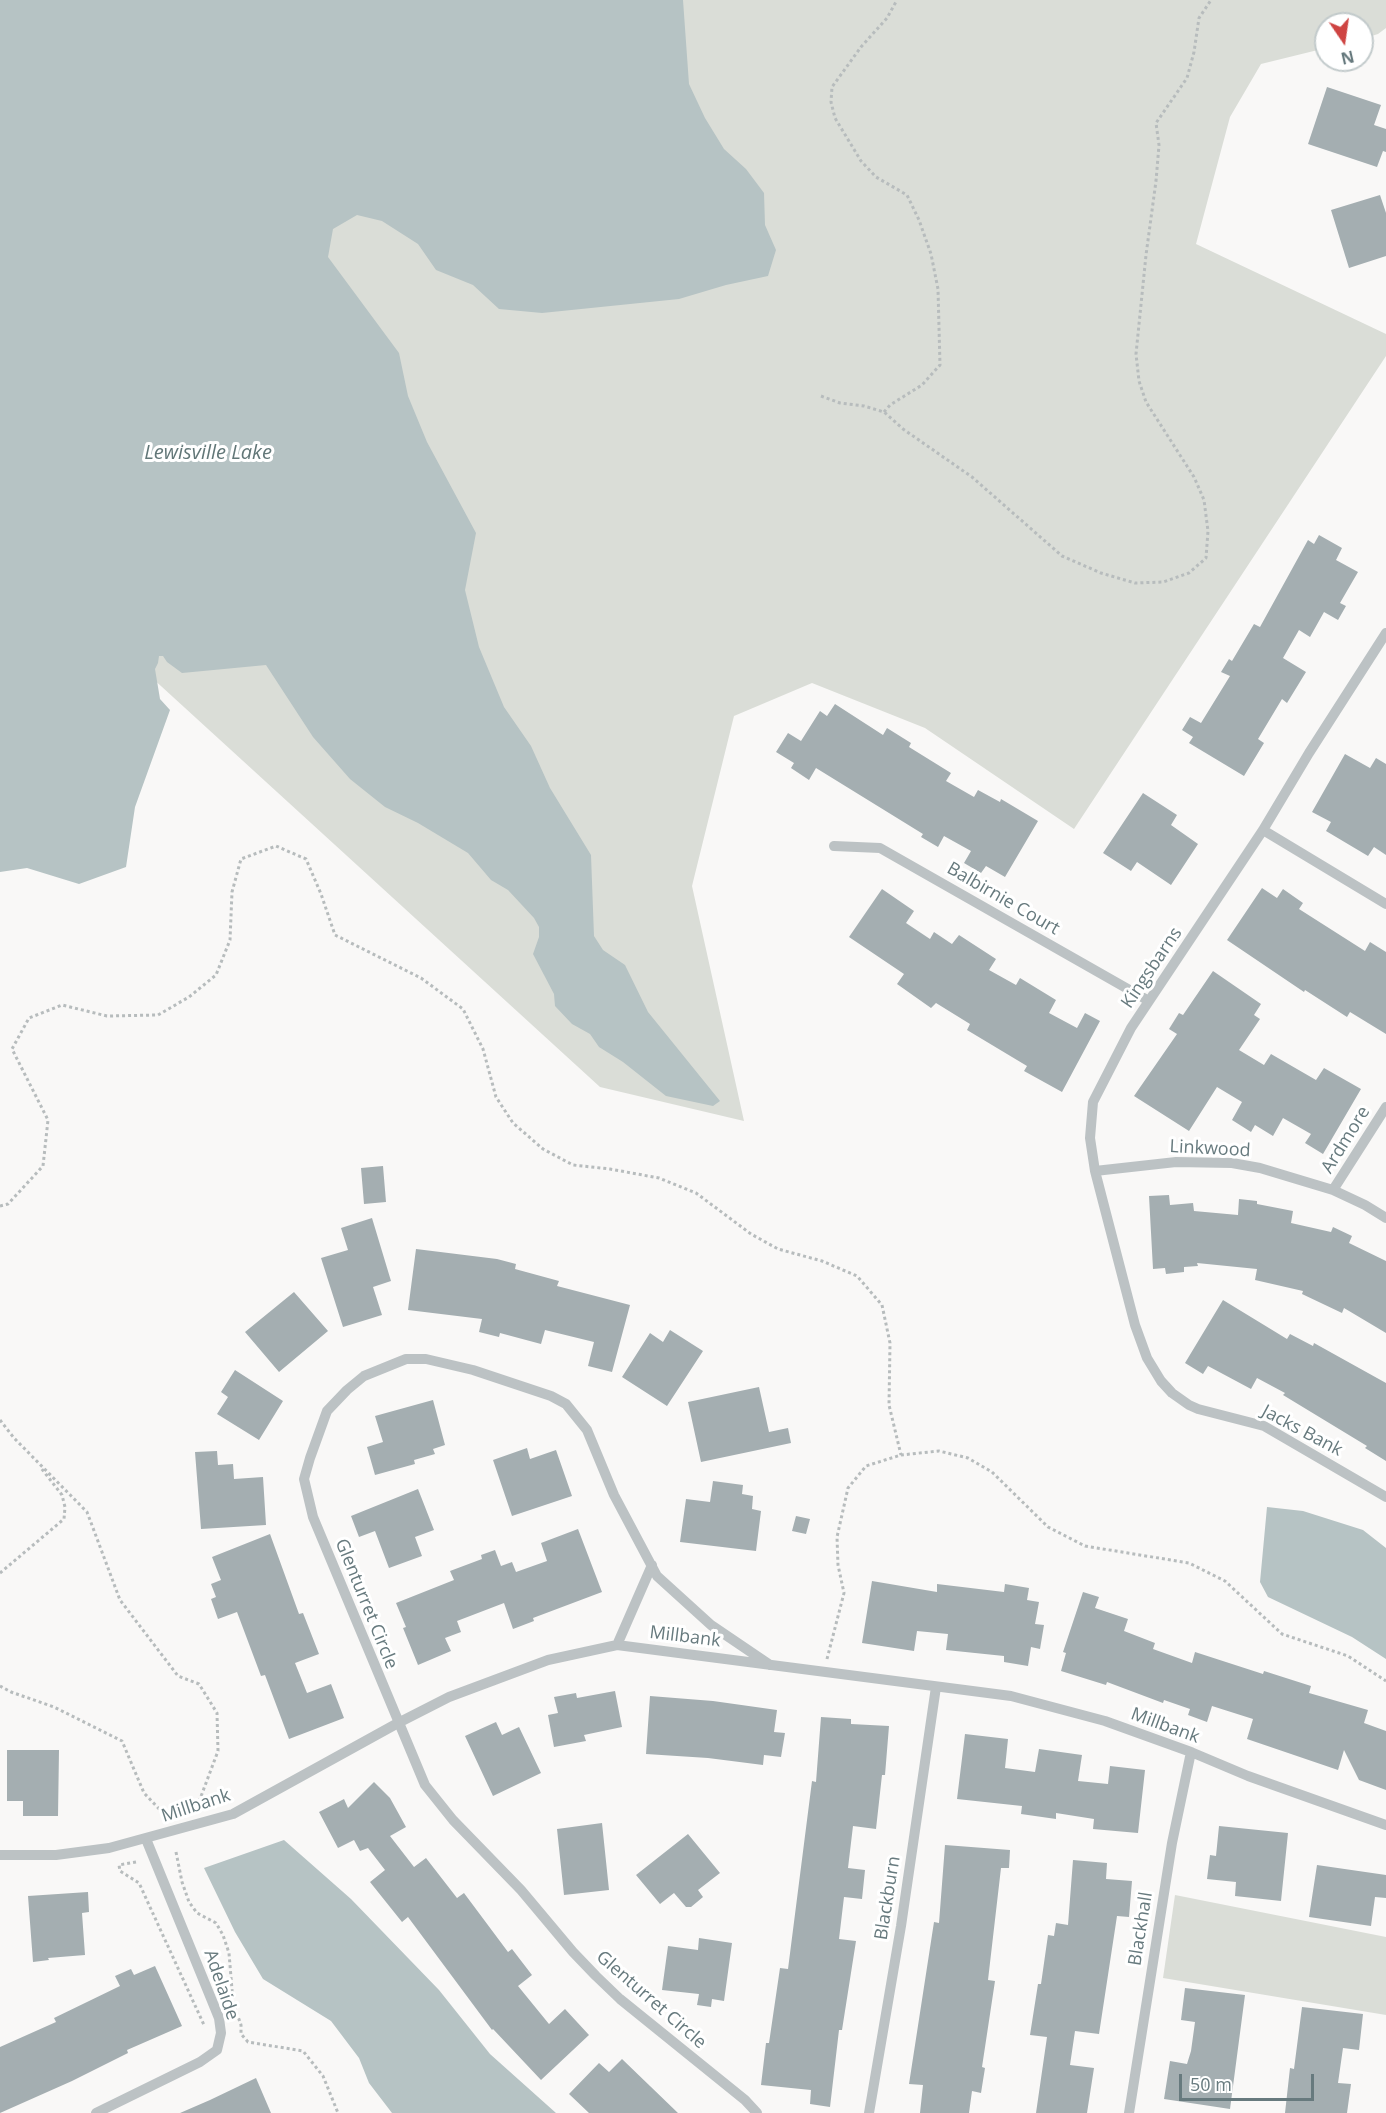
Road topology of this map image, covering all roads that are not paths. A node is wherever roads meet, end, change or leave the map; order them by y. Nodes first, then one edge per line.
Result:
1 (1386, 633) edge
2 (1263, 830) junction
3 (834, 846) dead end
4 (1386, 904) edge
5 (1149, 1001) junction
6 (1386, 1107) edge
7 (1095, 1171) junction
8 (1334, 1190) junction
9 (1386, 1218) edge
10 (1147, 1358) joint
11 (1386, 1497) edge
12 (651, 1565) junction
13 (617, 1645) junction
14 (770, 1665) junction
15 (936, 1687) junction
16 (398, 1723) junction
17 (1191, 1752) junction
18 (1386, 1825) edge
19 (146, 1839) junction
20 (0, 1855) edge
21 (96, 2113) edge
22 (757, 2113) edge
23 (868, 2113) edge
24 (1129, 2113) edge

1 - 2 street, Kingsbarns
2 - 4 street
2 - 5 street, Kingsbarns
3 - 5 street, Balbirnie Court
5 - 7 street, Kingsbarns
6 - 8 street, Ardmore
7 - 8 street, Linkwood
7 - 10 street, Kingsbarns
8 - 9 street, Linkwood
10 - 11 street, Jacks Bank
12 - 13 street
12 - 14 street, Glenturret Circle
12 - 16 street, Glenturret Circle
13 - 14 street, Millbank
13 - 16 street, Millbank
14 - 15 street, Millbank
15 - 17 street, Millbank
15 - 23 street, Blackburn
16 - 19 street, Millbank
16 - 22 street, Glenturret Circle
17 - 18 street, Millbank
17 - 24 street, Blackhall
19 - 20 street, Millbank
19 - 21 street, Adelaide

